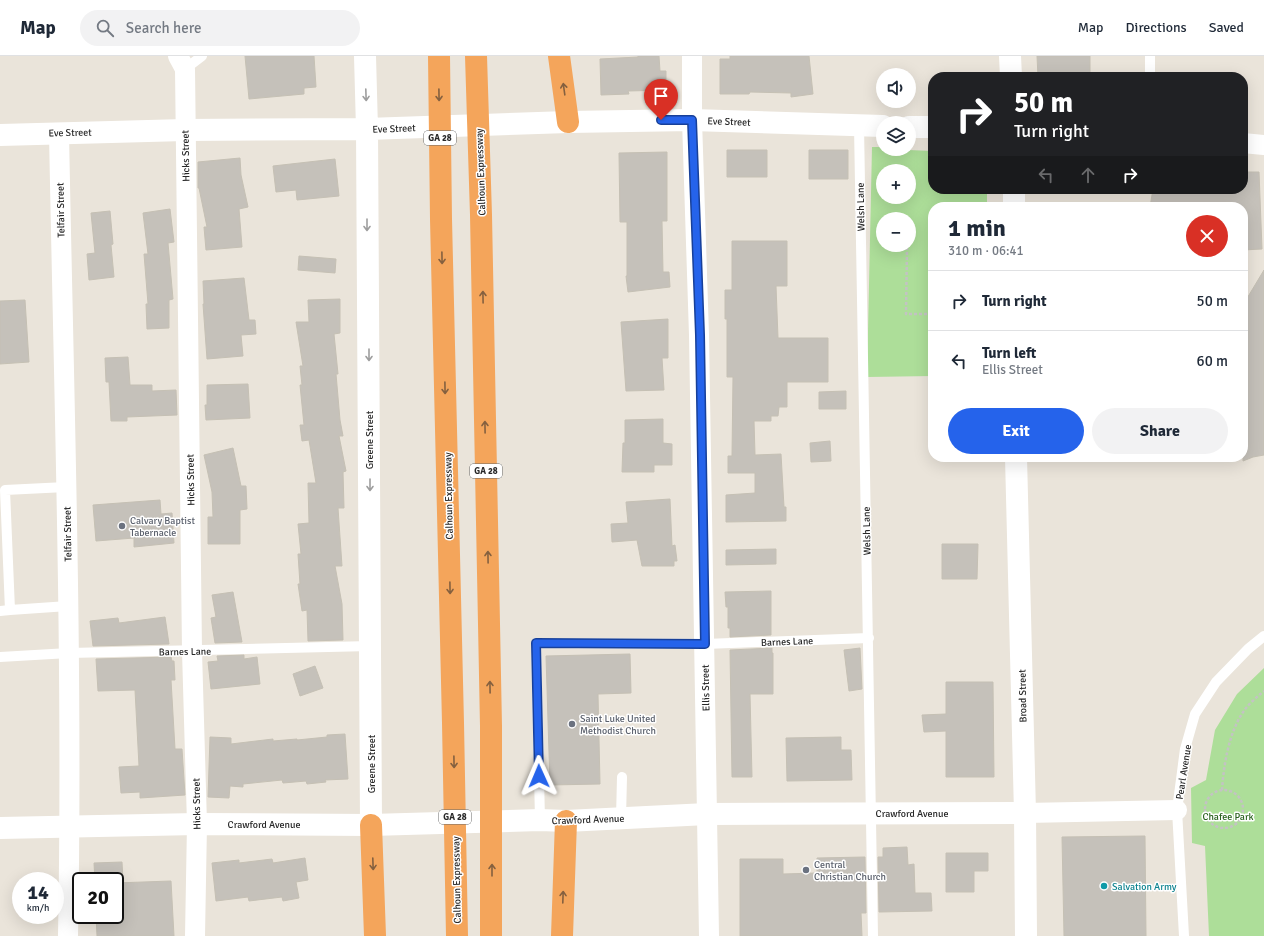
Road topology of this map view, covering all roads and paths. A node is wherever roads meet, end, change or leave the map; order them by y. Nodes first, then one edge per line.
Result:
1 (202, 56) edge
2 (365, 56) edge
3 (439, 56) edge
4 (476, 56) edge
5 (559, 56) edge
6 (692, 56) edge
7 (1010, 56) edge
8 (1150, 56) edge
9 (182, 62) edge
10 (1011, 72) edge
11 (1150, 72) edge
12 (692, 120) junction
13 (568, 122) junction
14 (859, 126) junction
15 (876, 126) edge
16 (916, 127) edge
17 (928, 127) edge
18 (367, 129) junction
19 (185, 130) junction
20 (59, 133) junction
21 (0, 135) edge
22 (1248, 143) edge
23 (1264, 145) edge
24 (907, 252) edge
25 (928, 314) edge
26 (1016, 462) edge
27 (66, 487) junction
28 (68, 606) junction
29 (5, 611) edge
30 (1264, 636) edge
31 (869, 638) junction
32 (705, 644) junction
33 (371, 646) junction
34 (192, 651) junction
35 (69, 653) junction
36 (0, 657) edge
37 (1264, 691) edge
38 (622, 777) dead end
39 (1222, 790) junction
40 (1177, 810) junction
41 (871, 813) junction
42 (1025, 813) junction
43 (707, 814) junction
44 (621, 818) junction
45 (540, 820) junction
46 (566, 821) junction
47 (197, 824) junction
48 (371, 825) junction
49 (70, 827) junction
50 (0, 828) edge
51 (68, 936) edge
52 (195, 936) edge
53 (375, 936) edge
54 (457, 936) edge
55 (491, 936) edge
56 (562, 936) edge
57 (709, 936) edge
58 (873, 936) edge
59 (1026, 936) edge
60 (1184, 936) edge

1 - 9 lane, Hicks Street
2 -> 18 street, Greene Street
3 -> 54 highway, Calhoun Expressway / GA 28
55 -> 4 highway, Calhoun Expressway / GA 28
13 -> 5 highway
6 - 12 street, Ellis Street
7 - 10 street
8 - 11 lane
9 - 19 street, Hicks Street
12 - 13 street, Eve Street
12 - 14 street, Eve Street
12 - 32 street, Ellis Street
13 - 18 street, Eve Street
14 - 15 street, Eve Street
14 - 31 lane, Welsh Lane
16 - 17 street
18 - 19 street, Eve Street
18 -> 33 street, Greene Street
19 - 20 street, Eve Street
19 - 34 street, Hicks Street
20 - 21 street, Eve Street
20 - 27 street, Telfair Street
22 - 23 street
24 - 25 path
26 - 42 street, Broad Street
27 - 28 street, Telfair Street
27 - 29 lane
28 - 29 lane
28 - 35 street, Telfair Street
30 - 40 lane, Pearl Avenue
31 - 32 lane, Barnes Lane
31 - 41 lane, Welsh Lane
32 - 43 street, Ellis Street
32 - 45 lane, Barnes Lane
33 - 34 lane, Barnes Lane
33 - 48 street, Greene Street
34 - 35 lane, Barnes Lane
34 - 47 street, Hicks Street
35 - 36 lane, Barnes Lane
35 - 49 street, Telfair Street
37 - 39 path
38 - 44 lane
39 - 39 path
40 - 42 street, Crawford Avenue
40 - 60 lane, Pearl Avenue
41 - 42 street, Crawford Avenue
41 - 43 street, Crawford Avenue
41 - 58 lane, Welsh Lane
42 - 59 street, Broad Street
43 - 44 street, Crawford Avenue
43 - 57 street, Ellis Street
44 - 46 street, Crawford Avenue
45 - 46 street, Crawford Avenue
45 - 48 street, Crawford Avenue
56 -> 46 highway
47 - 48 street, Crawford Avenue
47 - 49 street, Crawford Avenue
47 - 52 street, Hicks Street
48 -> 53 highway
49 - 50 street, Crawford Avenue
49 - 51 street, Telfair Street

